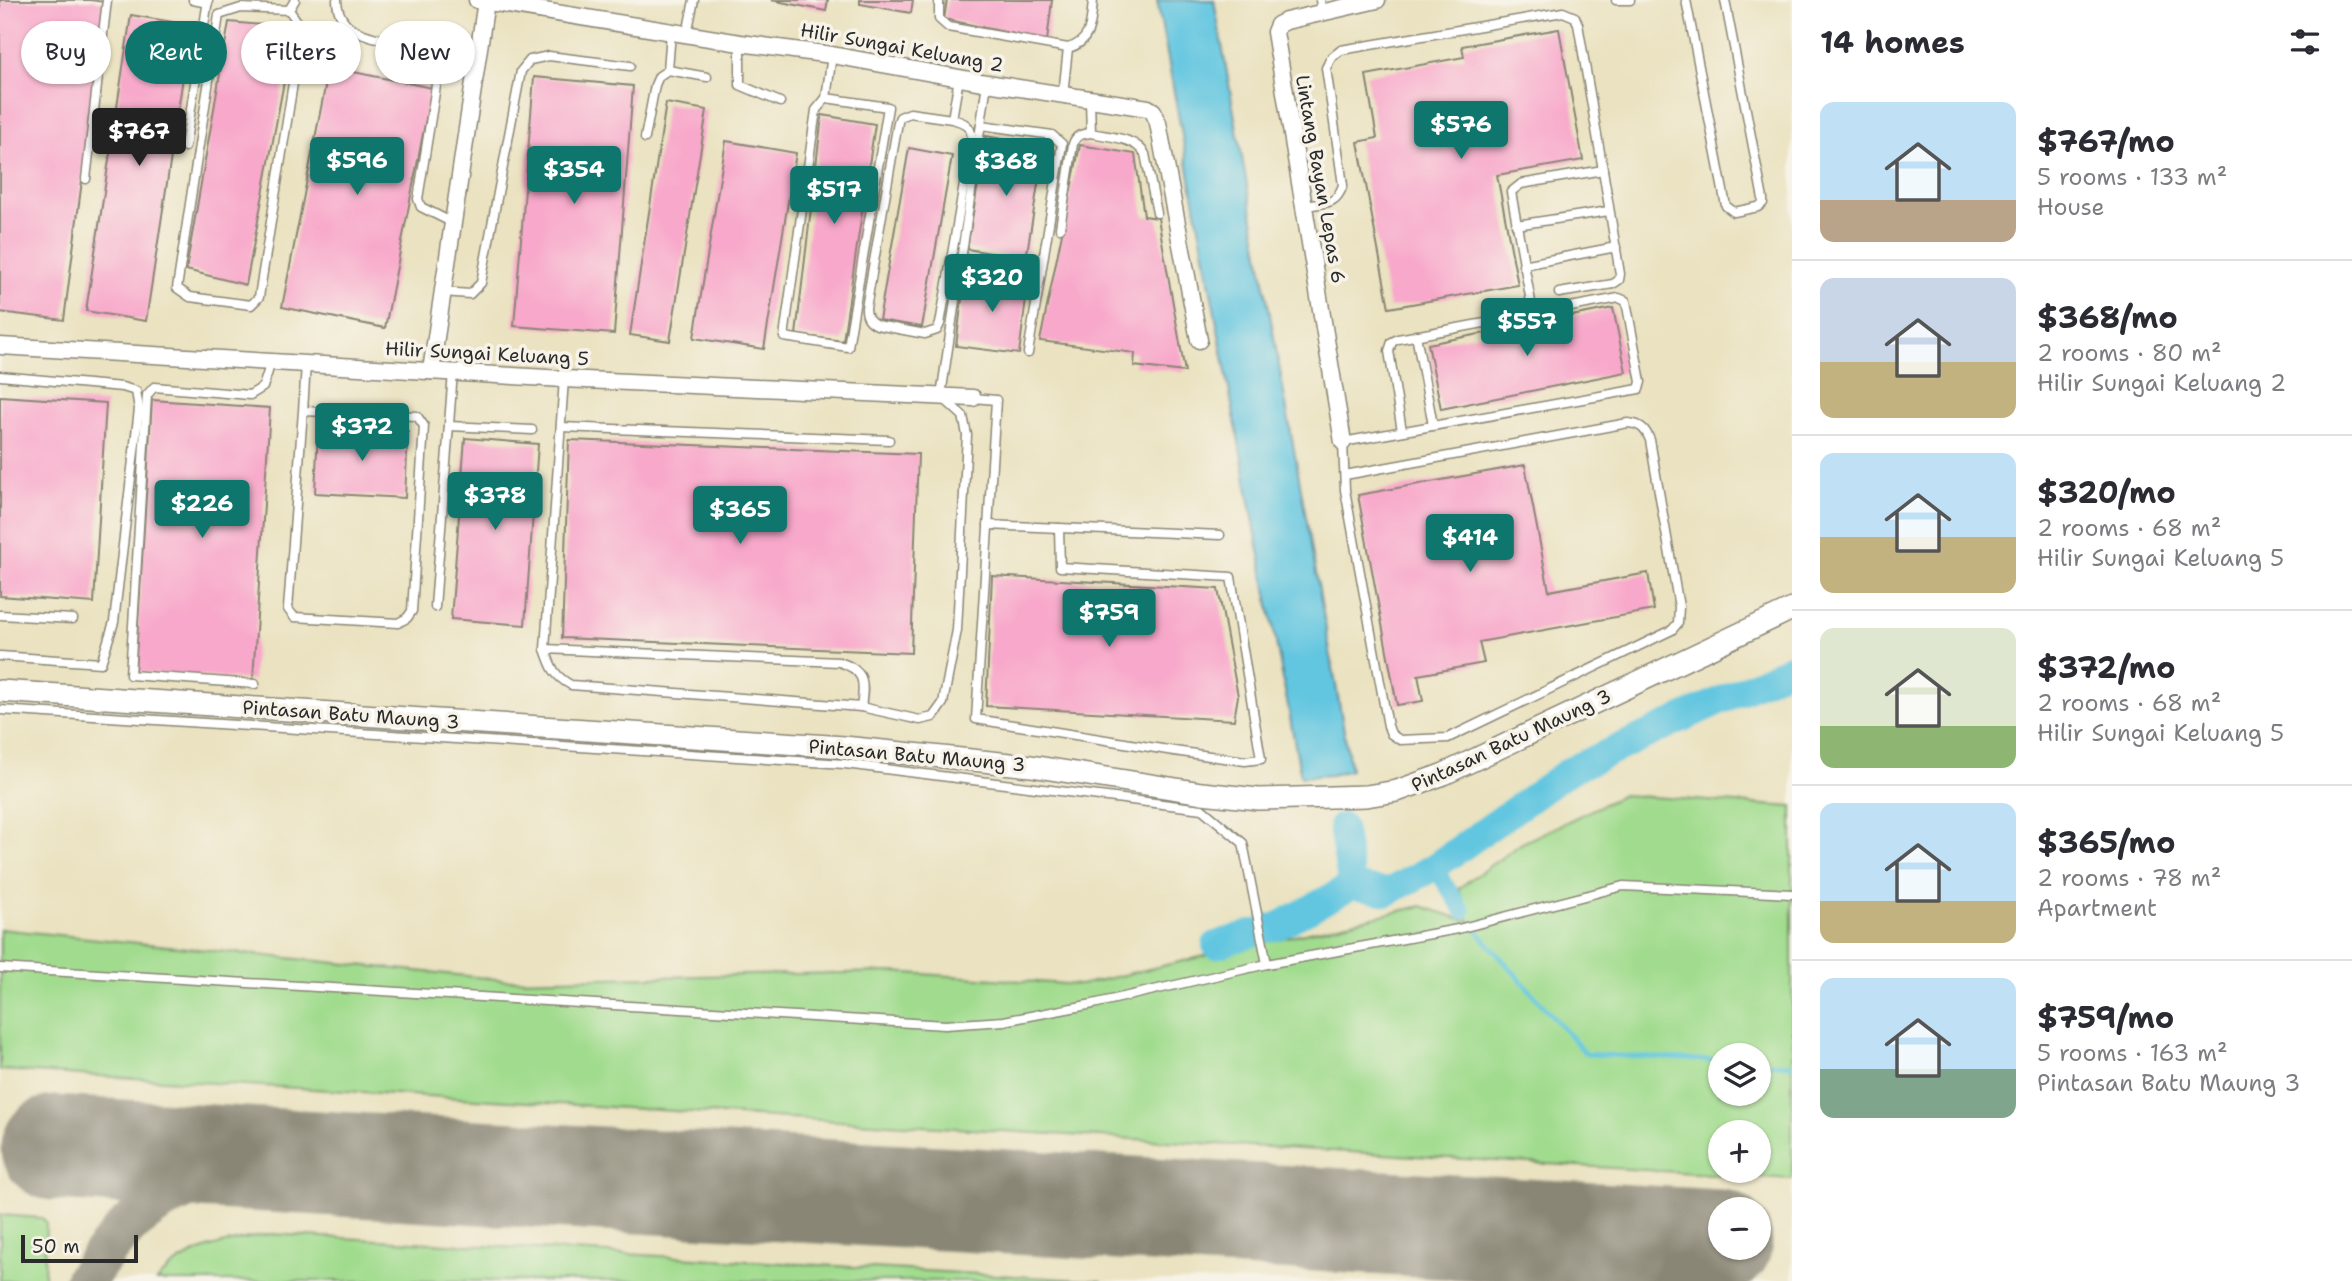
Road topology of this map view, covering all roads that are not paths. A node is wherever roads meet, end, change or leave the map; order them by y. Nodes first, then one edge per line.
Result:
1 (107, 0) edge
2 (193, 0) edge
3 (295, 0) edge
4 (337, 0) edge
5 (695, 0) edge
6 (939, 0) edge
7 (1093, 0) edge
8 (1377, 0) edge
9 (1616, 0) edge
10 (1630, 0) edge
11 (1686, 0) edge
12 (1725, 0) edge
13 (208, 1) edge
14 (482, 1) edge
15 (1321, 5) edge
16 (289, 10) junction
17 (679, 33) junction
18 (740, 43) junction
19 (1068, 48) junction
20 (832, 55) junction
21 (630, 66) dead end
22 (668, 70) junction
23 (706, 77) dead end
24 (959, 78) junction
25 (987, 83) junction
26 (1063, 95) junction
27 (826, 98) junction
28 (1090, 100) junction
29 (780, 102) dead end
30 (951, 120) junction
31 (981, 125) junction
32 (1091, 133) junction
33 (645, 138) dead end
34 (185, 147) dead end
35 (1603, 170) junction
36 (86, 179) dead end
37 (1306, 206) junction
38 (1609, 211) junction
39 (1157, 213) dead end
40 (453, 223) junction
41 (1516, 225) junction
42 (1060, 228) dead end
43 (1616, 247) junction
44 (1523, 265) junction
45 (442, 292) junction
46 (1559, 293) dead end
47 (1533, 313) junction
48 (1416, 335) junction
49 (1199, 340) dead end
50 (0, 346) edge
51 (1028, 353) dead end
52 (271, 362) junction
53 (306, 364) junction
54 (431, 371) junction
55 (453, 372) junction
56 (0, 376) edge
57 (564, 379) junction
58 (941, 396) junction
59 (973, 398) joint
60 (303, 411) junction
61 (1433, 425) junction
62 (449, 426) junction
63 (561, 428) junction
64 (532, 430) dead end
65 (1402, 431) junction
66 (889, 440) dead end
67 (1343, 442) junction
68 (1345, 475) junction
69 (988, 525) junction
70 (1059, 528) junction
71 (1220, 535) dead end
72 (435, 607) dead end
73 (1792, 609) edge
74 (0, 615) edge
75 (73, 619) dead end
76 (545, 649) junction
77 (0, 656) edge
78 (255, 684) dead end
79 (0, 691) edge
80 (861, 707) junction
81 (0, 710) edge
82 (1792, 894) edge
83 (1267, 964) junction
84 (0, 968) edge

1 - 36 lane
2 - 13 lane
3 - 16 lane
4 - 40 lane
5 - 17 lane
6 - 19 lane
7 - 19 lane
8 - 15 street, Lintang Bayan Lepas 6
9 - 10 lane
11 - 12 lane
13 - 34 lane
14 - 17 street, Hilir Sungai Keluang 2
14 - 40 street
15 - 37 street, Lintang Bayan Lepas 6
16 - 16 lane
17 - 18 street, Hilir Sungai Keluang 2
17 - 22 lane
18 - 20 street, Hilir Sungai Keluang 2
18 - 29 lane
19 - 26 lane
20 - 24 street, Hilir Sungai Keluang 2
20 - 27 lane
21 - 45 lane
22 - 23 lane
22 - 33 lane
24 - 25 street, Hilir Sungai Keluang 2
24 - 30 lane
25 - 26 street, Hilir Sungai Keluang 2
25 - 31 lane
26 - 28 street, Hilir Sungai Keluang 2
27 - 27 lane
28 - 32 lane
28 - 49 street, Hilir Sungai Keluang 2
30 - 30 lane
31 - 51 lane
31 - 58 lane
32 - 39 lane
32 - 42 lane
35 - 37 lane
35 - 38 lane
35 - 41 lane
37 - 67 street, Lintang Bayan Lepas 6
38 - 41 lane
38 - 43 lane
40 - 45 street
41 - 44 lane
43 - 44 lane
43 - 46 lane
44 - 47 lane
45 - 54 street
47 - 48 lane
47 - 61 lane
48 - 61 lane
48 - 65 lane
50 - 52 street, Hilir Sungai Keluang 5
52 - 53 street, Hilir Sungai Keluang 5
52 - 78 lane
53 - 54 street, Hilir Sungai Keluang 5
53 - 60 lane
54 - 55 street, Hilir Sungai Keluang 5
55 - 57 street, Hilir Sungai Keluang 5
55 - 62 lane
56 - 77 lane
57 - 58 street, Hilir Sungai Keluang 5
57 - 63 lane
58 - 59 street, Hilir Sungai Keluang 5
58 - 80 lane
59 - 69 lane
60 - 60 lane
61 - 65 lane
62 - 64 lane
62 - 72 lane
63 - 66 lane
63 - 76 lane
65 - 67 lane
67 - 68 lane
68 - 68 lane
69 - 70 lane
69 - 70 lane
70 - 71 lane
73 - 79 street, Pintasan Batu Maung 3
74 - 75 lane
76 - 80 lane
76 - 80 lane
81 - 83 lane
82 - 83 lane
83 - 84 lane

